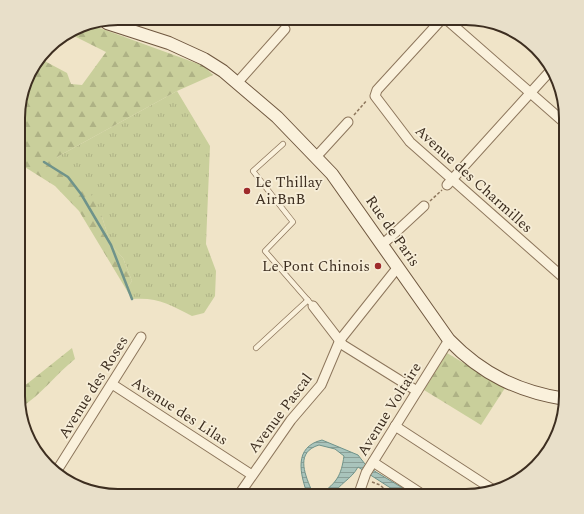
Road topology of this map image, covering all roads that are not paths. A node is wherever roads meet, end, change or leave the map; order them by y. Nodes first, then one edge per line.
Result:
1 (114, 25) edge
2 (437, 25) edge
3 (453, 25) edge
4 (285, 29) dead end
5 (548, 73) edge
6 (237, 83) junction
7 (530, 93) junction
8 (559, 118) edge
9 (348, 122) road end
10 (283, 144) dead end
11 (316, 158) junction
12 (449, 182) junction
13 (424, 206) road end
14 (383, 244) junction
15 (398, 267) junction
16 (559, 274) edge
17 (310, 303) junction
18 (142, 337) dead end
19 (340, 340) junction
20 (449, 340) junction
21 (256, 348) dead end
22 (112, 384) junction
23 (417, 391) junction
24 (559, 398) edge
25 (395, 426) junction
26 (59, 467) edge
27 (368, 470) junction
28 (252, 475) junction
29 (489, 486) edge
30 (243, 489) edge
31 (361, 489) edge
32 (410, 489) edge

1 - 6 street, Rue de Paris
2 - 12 street, Avenue des Charmilles
3 - 7 street
4 - 6 street
5 - 7 street
6 - 11 street, Rue de Paris
7 - 8 street
7 - 12 street
9 - 11 street
10 - 17 lane
11 - 14 street, Rue de Paris
12 - 16 street, Avenue des Charmilles
13 - 14 street
14 - 15 street, Rue de Paris
15 - 19 street, Avenue Pascal
15 - 20 street, Rue de Paris
17 - 19 street
17 - 21 lane
18 - 22 street, Avenue des Roses
19 - 23 street
19 - 28 street, Avenue Pascal
20 - 23 street, Avenue Voltaire
20 - 24 street, Rue de Paris
22 - 26 street, Avenue des Roses
22 - 28 street, Avenue des Lilas
23 - 25 street, Avenue Voltaire
25 - 27 street, Avenue Voltaire
25 - 29 street
27 - 31 street, Avenue Voltaire
27 - 32 street
28 - 30 street, Avenue Pascal

